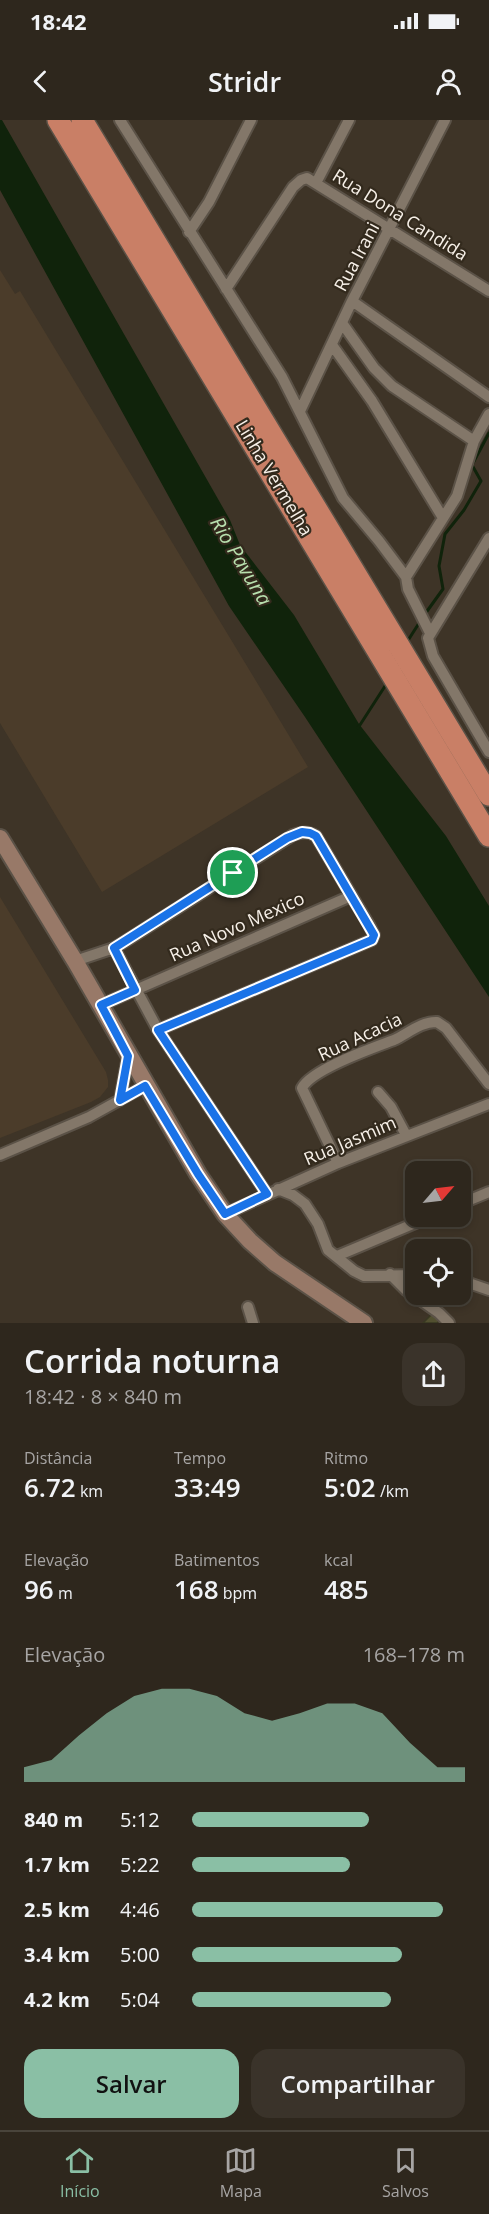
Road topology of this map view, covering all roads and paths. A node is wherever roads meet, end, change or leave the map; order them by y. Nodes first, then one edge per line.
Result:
1 (58, 120) edge
2 (82, 120) edge
3 (120, 120) edge
4 (251, 120) edge
5 (349, 120) edge
6 (445, 120) edge
7 (316, 183) junction
8 (390, 230) junction
9 (189, 232) junction
10 (226, 289) junction
11 (489, 291) edge
12 (352, 301) junction
13 (342, 323) junction
14 (332, 345) junction
15 (489, 397) edge
16 (300, 411) junction
17 (489, 414) edge
18 (474, 441) junction
19 (443, 518) junction
20 (489, 538) edge
21 (406, 577) junction
22 (428, 629) junction
23 (485, 732) edge
24 (489, 752) edge
25 (489, 795) edge
26 (489, 836) edge
27 (0, 838) edge
28 (351, 896) junction
29 (114, 948) junction
30 (75, 961) junction
31 (135, 990) junction
32 (101, 1005) junction
33 (158, 1030) junction
34 (128, 1056) junction
35 (489, 1084) edge
36 (145, 1086) junction
37 (378, 1092) dead end
38 (120, 1100) junction
39 (489, 1104) edge
40 (406, 1135) junction
41 (0, 1155) edge
42 (338, 1163) junction
43 (278, 1189) junction
44 (489, 1192) edge
45 (267, 1194) junction
46 (471, 1199) edge
47 (225, 1214) junction
48 (406, 1227) edge
49 (337, 1256) junction
50 (390, 1275) junction
51 (405, 1275) edge
52 (471, 1284) edge
53 (489, 1290) edge
54 (248, 1307) dead end
55 (253, 1323) edge
56 (364, 1323) edge
57 (449, 1323) edge

1 - 26 highway, Linha Vermelha
2 - 25 highway, Linha Vermelha
3 - 9 street
4 - 9 street
5 - 7 street
6 - 8 street, Rua Irani
7 - 8 street, Rua Dona Candida
7 - 10 street, Rua Dona Candida
8 - 11 street, Rua Dona Candida
8 - 12 street, Rua Irani
9 - 10 street
10 - 16 street
12 - 13 street, Rua Irani
12 - 15 street
13 - 14 street, Rua Irani
13 - 18 street
14 - 16 street, Rua Irani
14 - 19 street
16 - 21 street
17 - 18 street
18 - 19 street
19 - 21 street
20 - 22 street
21 - 22 street
22 - 23 street
23 - 24 street
27 - 30 street
28 - 29 street
28 - 31 street, Rua Novo Mexico
28 - 33 street
29 - 30 street
29 - 31 street
30 - 32 street
31 - 32 street, Rua Novo Mexico
31 - 33 street
32 - 34 street
33 - 45 street
34 - 36 street
34 - 38 street
35 - 42 street, Rua Acacia
36 - 38 street
36 - 47 street
37 - 40 street
38 - 41 street
39 - 40 street, Rua Jasmim
40 - 42 street, Rua Jasmim
42 - 43 street, Rua Jasmim
43 - 45 street, Rua Jasmim
43 - 49 street
44 - 46 street
45 - 47 street, Rua Jasmim
47 - 56 street
48 - 49 street
49 - 50 street
50 - 51 street
50 - 57 street
52 - 53 street
54 - 55 street

